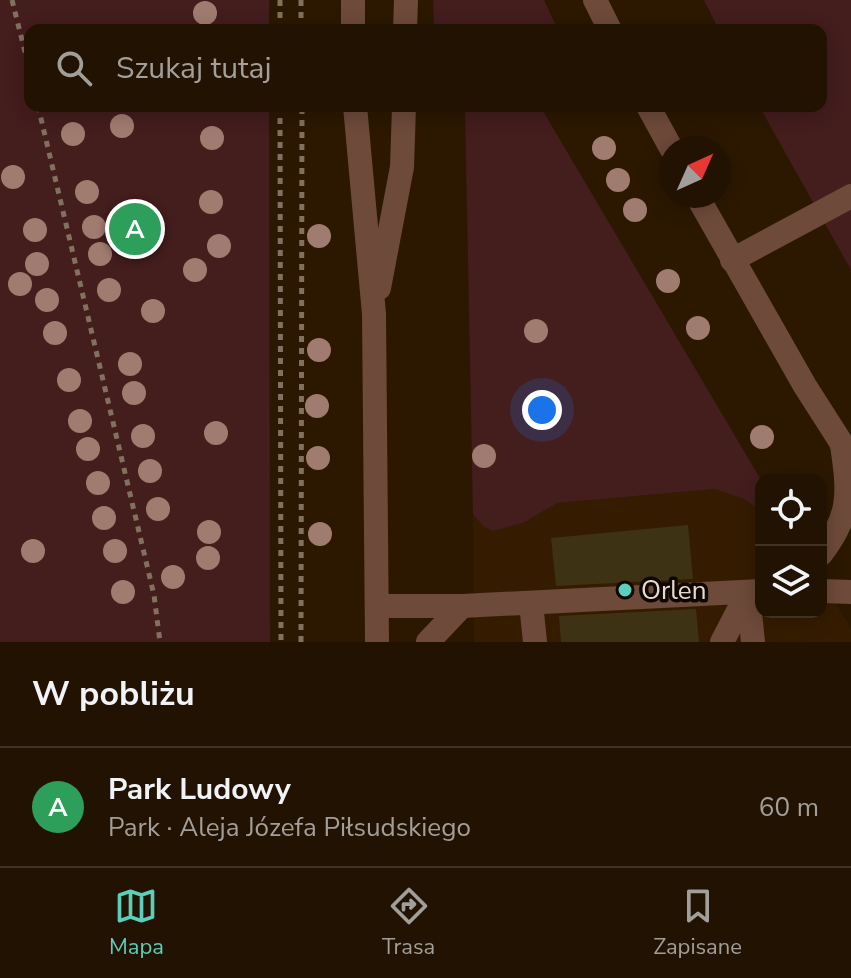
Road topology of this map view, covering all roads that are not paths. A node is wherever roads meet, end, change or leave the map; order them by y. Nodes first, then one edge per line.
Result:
1 (353, 0) edge
2 (406, 0) edge
3 (595, 0) edge
4 (353, 24) edge
5 (405, 24) edge
6 (607, 24) edge
7 (356, 112) edge
8 (404, 112) edge
9 (651, 112) edge
10 (664, 136) edge
11 (851, 196) edge
12 (704, 208) edge
13 (732, 260) junction
14 (374, 314) junction
15 (847, 452) edge
16 (827, 547) edge
17 (827, 591) edge
18 (755, 592) edge
19 (851, 592) edge
20 (531, 603) junction
21 (377, 606) junction
22 (462, 606) junction
23 (377, 642) edge
24 (428, 642) edge
25 (535, 642) edge
26 (722, 642) edge
27 (753, 642) edge

1 - 4 street
2 - 5 street
3 - 6 street
7 - 14 street
8 - 14 street
9 - 10 street
11 - 13 street
12 - 13 street
13 - 15 street
14 - 21 street
15 - 16 street
17 - 19 street
18 - 20 street
18 - 26 street
18 - 27 street
20 - 22 street
20 - 25 street
21 - 22 street
21 - 23 street
22 - 24 street

